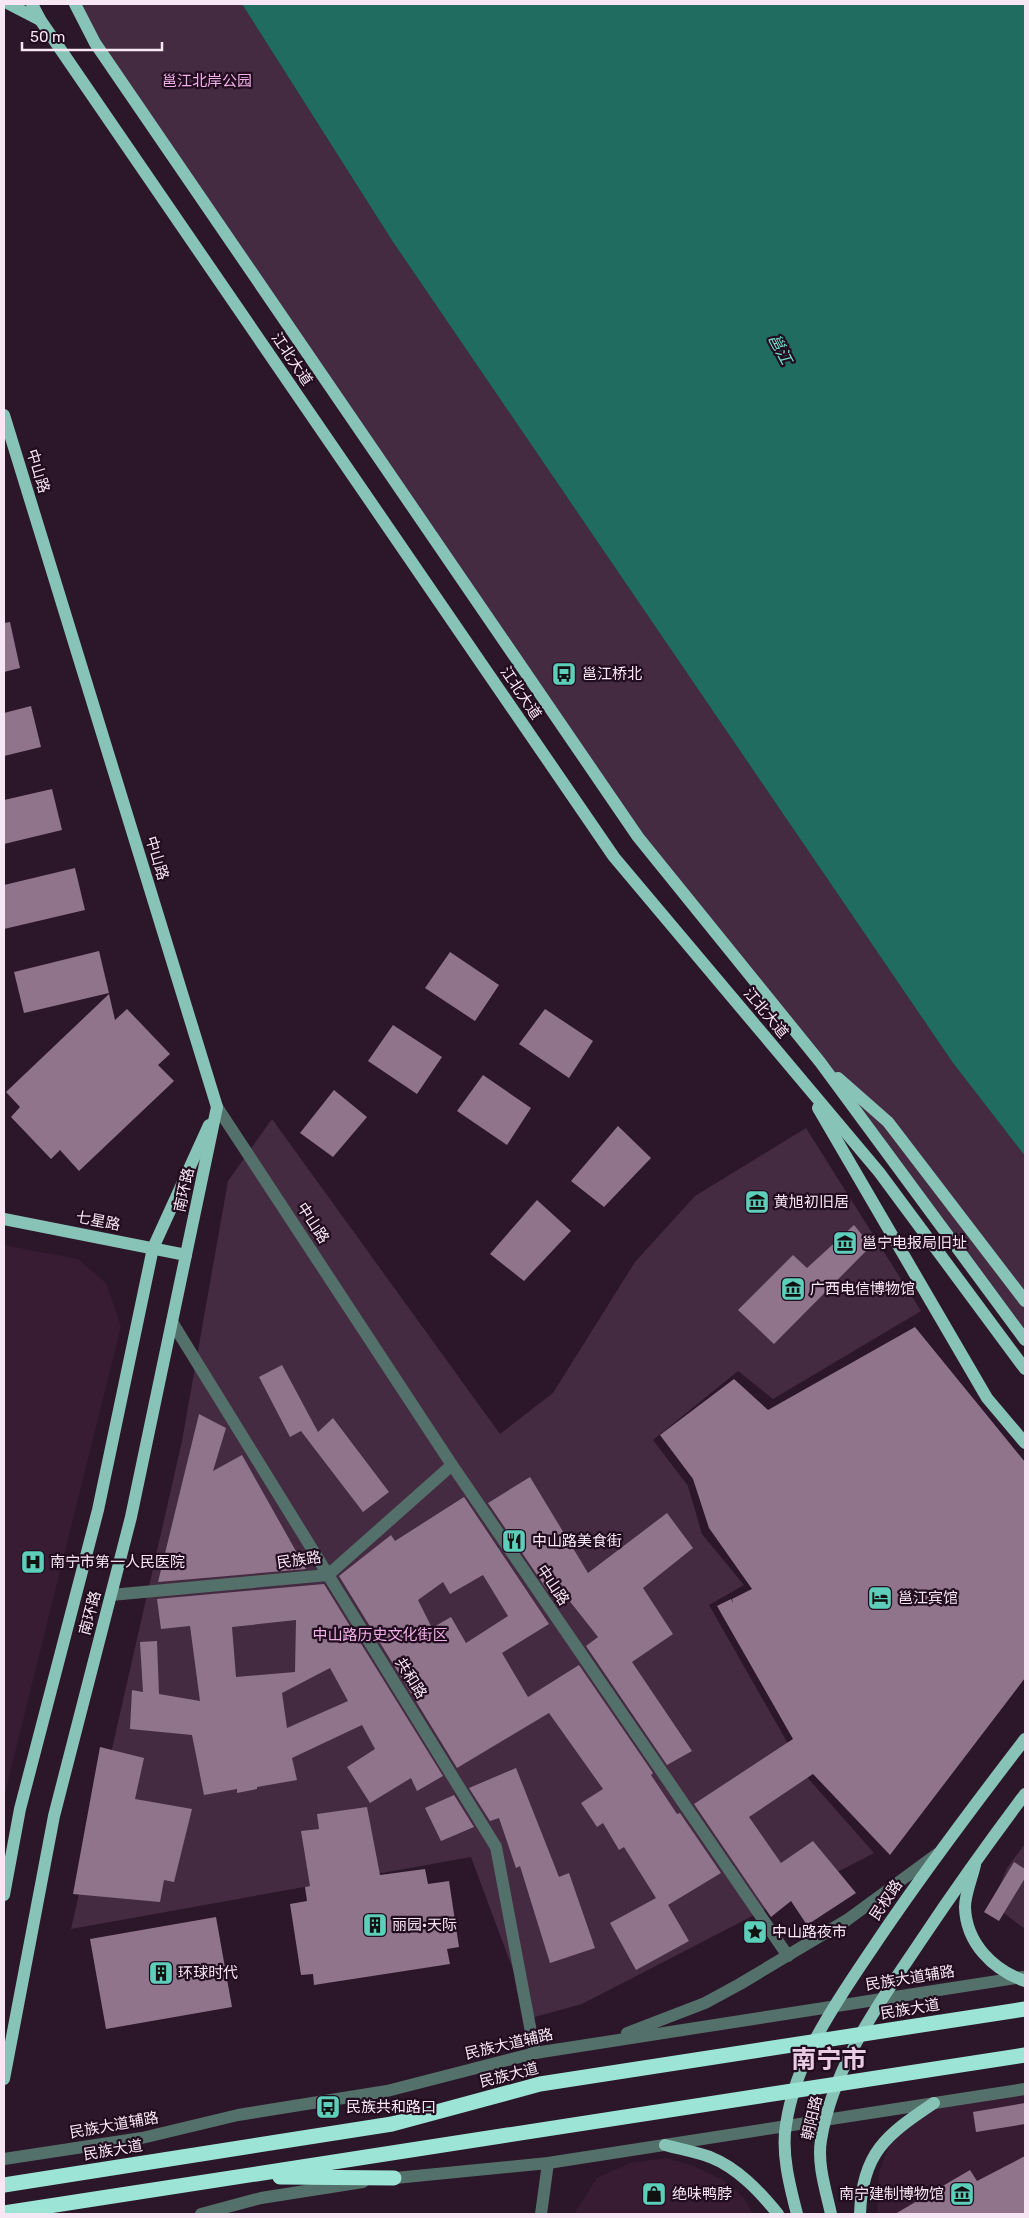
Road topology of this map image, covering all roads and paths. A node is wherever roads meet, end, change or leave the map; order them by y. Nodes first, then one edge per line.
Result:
1 (9, 4) edge
2 (32, 4) edge
3 (75, 4) edge
4 (41, 20) junction
5 (4, 415) edge
6 (820, 1062) junction
7 (803, 1082) junction
8 (218, 1107) junction
9 (4, 1219) edge
10 (153, 1248) junction
11 (186, 1255) junction
12 (1025, 1301) edge
13 (172, 1322) junction
14 (1025, 1340) edge
15 (1025, 1369) edge
16 (1025, 1443) edge
17 (452, 1465) junction
18 (328, 1575) junction
19 (111, 1595) junction
20 (1025, 1739) edge
21 (1025, 1794) edge
22 (937, 1854) junction
23 (977, 1858) junction
24 (4, 1895) edge
25 (788, 1956) junction
26 (1022, 1978) edge
27 (882, 1999) junction
28 (834, 2006) junction
29 (1025, 2009) edge
30 (861, 2034) junction
31 (606, 2042) junction
32 (815, 2042) junction
33 (535, 2053) junction
34 (1025, 2055) edge
35 (4, 2077) edge
36 (838, 2084) junction
37 (1025, 2089) edge
38 (793, 2092) junction
39 (934, 2104) junction
40 (826, 2120) junction
41 (785, 2126) junction
42 (665, 2145) junction
43 (4, 2160) edge
44 (548, 2163) junction
45 (234, 2177) junction
46 (394, 2178) junction
47 (4, 2185) edge
48 (4, 2213) edge
49 (201, 2214) edge
50 (541, 2214) edge
51 (778, 2214) edge
52 (797, 2214) edge
53 (831, 2214) edge
54 (860, 2214) edge

1 - 4 main road
2 - 4 main road, 江北大道
3 - 6 main road, 江北大道
4 - 7 main road, 江北大道
5 - 8 main road, 中山路
6 - 12 main road
6 - 14 main road, 江北大道
7 - 15 main road, 江北大道
7 - 16 main road
8 - 10 main road, 南环路
8 - 11 main road, 南环路
8 - 17 street, 中山路
9 - 10 main road, 七星路
10 - 11 main road, 七星路
10 - 24 main road, 南环路
11 - 13 main road, 南环路
13 - 18 street, 共和路
13 - 19 main road, 南环路
17 - 18 street, 民族路
17 - 25 street, 中山路
18 - 19 street, 民族路
18 - 33 street, 共和路
19 - 35 main road, 南环路
20 - 22 main road, 民权路
21 - 23 main road
22 - 25 street
22 - 28 main road, 民权路
23 - 26 main road
23 - 27 main road
25 - 31 street
26 - 27 street, 民族大道辅路
27 - 28 street, 民族大道辅路
27 - 30 main road
28 - 31 street, 民族大道辅路
28 - 32 main road, 民权路
29 - 30 highway, 民族大道
30 - 32 highway, 民族大道
30 - 36 main road, 朝阳路
31 - 33 street, 民族大道辅路
32 - 38 main road, 民权路
32 - 47 highway, 民族大道
33 - 43 street, 民族大道辅路
34 - 36 highway
36 - 38 highway
36 - 40 main road, 朝阳路
37 - 39 street
38 - 41 main road, 朝阳路
38 - 45 highway
39 - 40 street
39 - 54 main road
40 - 41 street
40 - 53 main road, 朝阳路
41 - 42 street
41 - 52 main road, 朝阳路
42 - 44 street
42 - 51 main road
44 - 46 street
44 - 50 street
45 - 46 highway
45 - 48 highway
46 - 49 street

